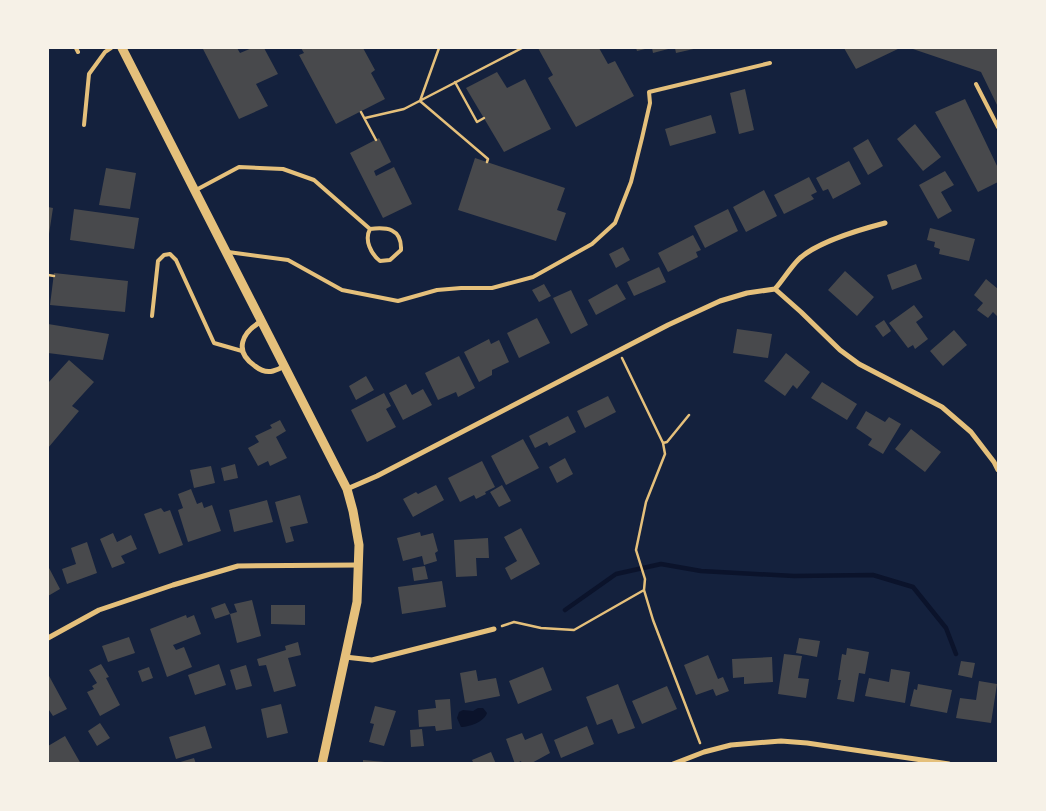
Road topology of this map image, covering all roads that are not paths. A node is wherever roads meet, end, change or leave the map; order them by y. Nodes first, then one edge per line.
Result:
1 (111, 48) edge
2 (122, 48) edge
3 (770, 63) dead end
4 (976, 84) dead end
5 (84, 125) dead end
6 (998, 127) edge
7 (195, 191) junction
8 (886, 223) dead end
9 (370, 229) junction
10 (226, 251) junction
11 (775, 289) junction
12 (152, 316) dead end
13 (262, 321) junction
14 (242, 352) junction
15 (284, 366) junction
16 (998, 470) edge
17 (347, 489) junction
18 (359, 564) junction
19 (494, 629) road end
20 (48, 638) edge
21 (345, 657) junction
22 (322, 764) edge
23 (673, 764) edge
24 (948, 764) edge

1 - 5 lane
2 - 7 street
3 - 10 lane
4 - 6 lane
7 - 9 lane
7 - 10 street
8 - 11 street
9 - 9 lane
10 - 13 street
11 - 16 street
11 - 17 street
12 - 14 lane
13 - 14 street
13 - 15 street
14 - 15 street
15 - 17 street
17 - 18 street
18 - 20 street
18 - 21 street
19 - 21 street
21 - 22 street
23 - 24 street

